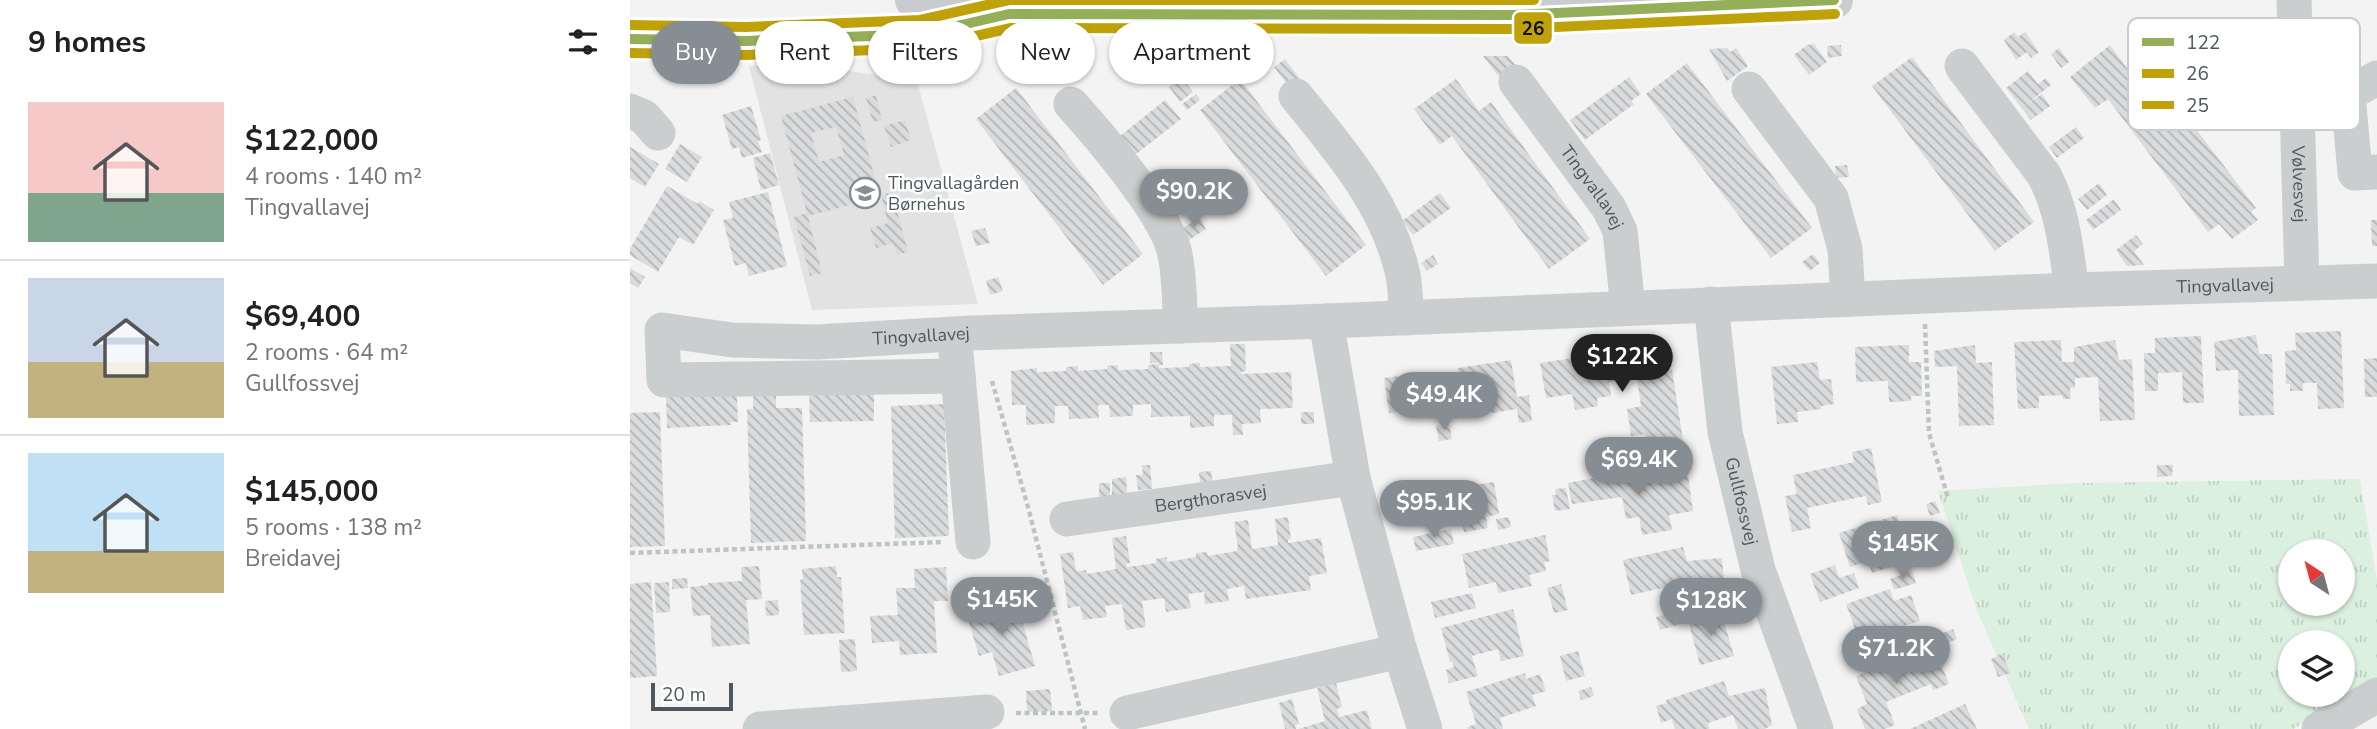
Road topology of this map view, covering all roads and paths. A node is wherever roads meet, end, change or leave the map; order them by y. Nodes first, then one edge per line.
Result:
1 (914, 0) edge
2 (1834, 0) edge
3 (2294, 0) edge
4 (1009, 14) junction
5 (2295, 18) edge
6 (630, 19) edge
7 (630, 39) edge
8 (1962, 66) dead end
9 (1516, 82) dead end
10 (2362, 86) edge
11 (1749, 89) dead end
12 (1296, 96) dead end
13 (1071, 104) dead end
14 (630, 111) edge
15 (2360, 111) edge
16 (2298, 130) edge
17 (2358, 130) edge
18 (658, 133) dead end
19 (2377, 172) edge
20 (2377, 281) edge
21 (2302, 283) junction
22 (2072, 290) junction
23 (1924, 296) junction
24 (1848, 299) junction
25 (1711, 304) junction
26 (1628, 308) junction
27 (1407, 318) junction
28 (1326, 321) junction
29 (1181, 326) junction
30 (966, 333) junction
31 (958, 376) junction
32 (1353, 478) junction
33 (1948, 498) dead end
34 (1067, 519) dead end
35 (973, 542) joint
36 (630, 552) edge
37 (1400, 651) junction
38 (2377, 695) edge
39 (987, 712) joint
40 (1079, 713) junction
41 (1127, 713) joint
42 (843, 726) edge
43 (760, 729) edge
44 (1085, 729) edge
45 (1425, 729) edge
46 (1816, 729) edge
47 (2319, 729) edge

1 - 4 main road
2 - 4 main road
3 - 5 street, Vølvesvej
4 - 6 main road
4 - 7 main road
8 - 22 street
9 - 26 street, Tingvallavej
10 - 15 street
11 - 24 street
12 - 27 street
13 - 29 street
14 - 18 street
16 - 21 street, Vølvesvej
17 - 19 street
20 - 21 street, Tingvallavej
21 - 22 street, Tingvallavej
22 - 23 street, Tingvallavej
23 - 24 street, Tingvallavej
23 - 33 path
24 - 25 street, Tingvallavej
25 - 26 street, Tingvallavej
25 - 46 street, Gullfossvej
26 - 27 street, Tingvallavej
27 - 28 street, Tingvallavej
28 - 29 street, Tingvallavej
28 - 32 street
29 - 30 street, Tingvallavej
30 - 31 street
30 - 31 street, Tingvallavej
30 - 40 path
31 - 35 street
32 - 34 street, Bergthorasvej
32 - 37 street
35 - 36 path
37 - 41 street
37 - 45 street
38 - 47 street
39 - 40 path
39 - 42 street
40 - 41 path
40 - 44 path
42 - 43 street

